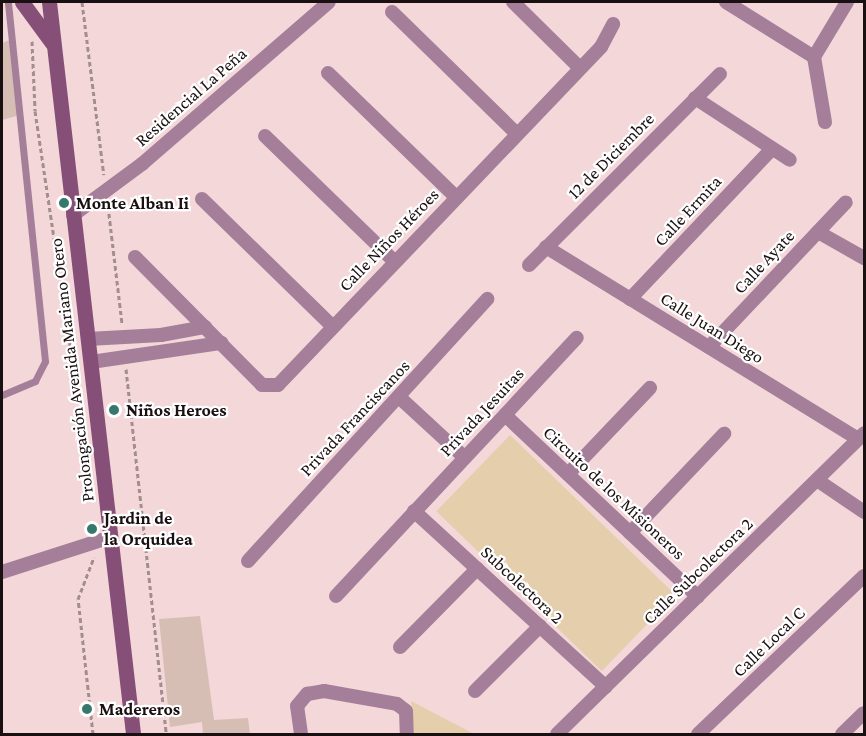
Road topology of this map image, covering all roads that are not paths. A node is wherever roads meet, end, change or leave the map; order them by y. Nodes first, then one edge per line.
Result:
1 (8, 2) edge
2 (49, 2) edge
3 (329, 2) edge
4 (513, 2) edge
5 (847, 2) edge
6 (731, 3) edge
7 (26, 6) edge
8 (392, 12) dead end
9 (613, 24) dead end
10 (53, 44) junction
11 (814, 57) junction
12 (580, 68) junction
13 (328, 73) dead end
14 (720, 74) dead end
15 (695, 98) junction
16 (825, 122) dead end
17 (517, 134) junction
18 (265, 136) dead end
19 (772, 149) junction
20 (790, 159) dead end
21 (456, 197) junction
22 (202, 199) dead end
23 (846, 202) dead end
24 (73, 215) junction
25 (818, 232) junction
26 (546, 247) junction
27 (135, 257) dead end
28 (864, 258) edge
29 (394, 261) junction
30 (529, 265) dead end
31 (487, 299) dead end
32 (630, 299) junction
33 (332, 325) junction
34 (205, 327) junction
35 (577, 338) dead end
36 (88, 339) junction
37 (222, 343) junction
38 (709, 347) junction
39 (92, 362) junction
40 (650, 388) dead end
41 (2, 395) edge
42 (399, 397) junction
43 (505, 415) junction
44 (724, 434) dead end
45 (861, 436) edge
46 (464, 457) junction
47 (568, 474) junction
48 (817, 480) junction
49 (414, 511) junction
50 (864, 512) edge
51 (630, 533) junction
52 (105, 539) junction
53 (248, 561) dead end
54 (477, 569) junction
55 (2, 572) edge
56 (864, 576) edge
57 (336, 596) dead end
58 (698, 597) junction
59 (540, 627) junction
60 (400, 646) dead end
61 (606, 687) junction
62 (475, 691) dead end
63 (864, 713) edge
64 (133, 735) edge
65 (301, 735) edge
66 (407, 735) edge
67 (556, 735) edge
68 (698, 735) edge
69 (842, 735) edge

1 - 41 lane
2 - 10 street, Prolongación Avenida Mariano Otero
3 - 24 street, Residencial La Peña
4 - 12 street
5 - 11 street
6 - 11 street
7 - 10 street
8 - 17 street
9 - 12 street, Calle Niños Héroes
10 - 24 street, Prolongación Avenida Mariano Otero
11 - 16 street
12 - 17 street, Calle Niños Héroes
13 - 21 street
14 - 15 street, 12 de Diciembre
15 - 19 street
15 - 26 street, 12 de Diciembre
17 - 21 street, Calle Niños Héroes
18 - 29 street
19 - 20 street
19 - 32 street, Calle Ermita
21 - 29 street, Calle Niños Héroes
22 - 33 street
23 - 25 street, Calle Ayate
24 - 36 street, Prolongación Avenida Mariano Otero
25 - 28 street
25 - 38 street, Calle Ayate
26 - 30 street, 12 de Diciembre
26 - 32 street, Calle Juan Diego
27 - 34 street, Calle Niños Héroes
29 - 33 street, Calle Niños Héroes
31 - 42 street, Privada Franciscanos
32 - 38 street, Calle Juan Diego
33 - 37 street, Calle Niños Héroes
34 - 36 street
34 - 37 street, Calle Niños Héroes
35 - 43 street, Privada Jesuitas
36 - 39 street, Prolongación Avenida Mariano Otero
37 - 39 street
38 - 45 street, Calle Juan Diego
39 - 52 street, Prolongación Avenida Mariano Otero
40 - 47 street
42 - 46 street
42 - 53 street, Privada Franciscanos
43 - 46 street, Privada Jesuitas
43 - 47 street, Circuito de los Misioneros
44 - 51 street
45 - 48 street, Calle Subcolectora 2
46 - 49 street, Privada Jesuitas
47 - 51 street, Circuito de los Misioneros
48 - 50 street
48 - 58 street, Calle Subcolectora 2
49 - 54 street, Subcolectora 2
49 - 57 street, Privada Jesuitas
51 - 58 street, Circuito de los Misioneros
52 - 55 street
52 - 64 street, Prolongación Avenida Mariano Otero
54 - 59 street, Subcolectora 2
54 - 60 street
56 - 68 street, Calle Local C
58 - 61 street, Calle Subcolectora 2
59 - 61 street, Subcolectora 2
59 - 62 street
61 - 67 street, Calle Subcolectora 2
63 - 69 street
65 - 66 street

